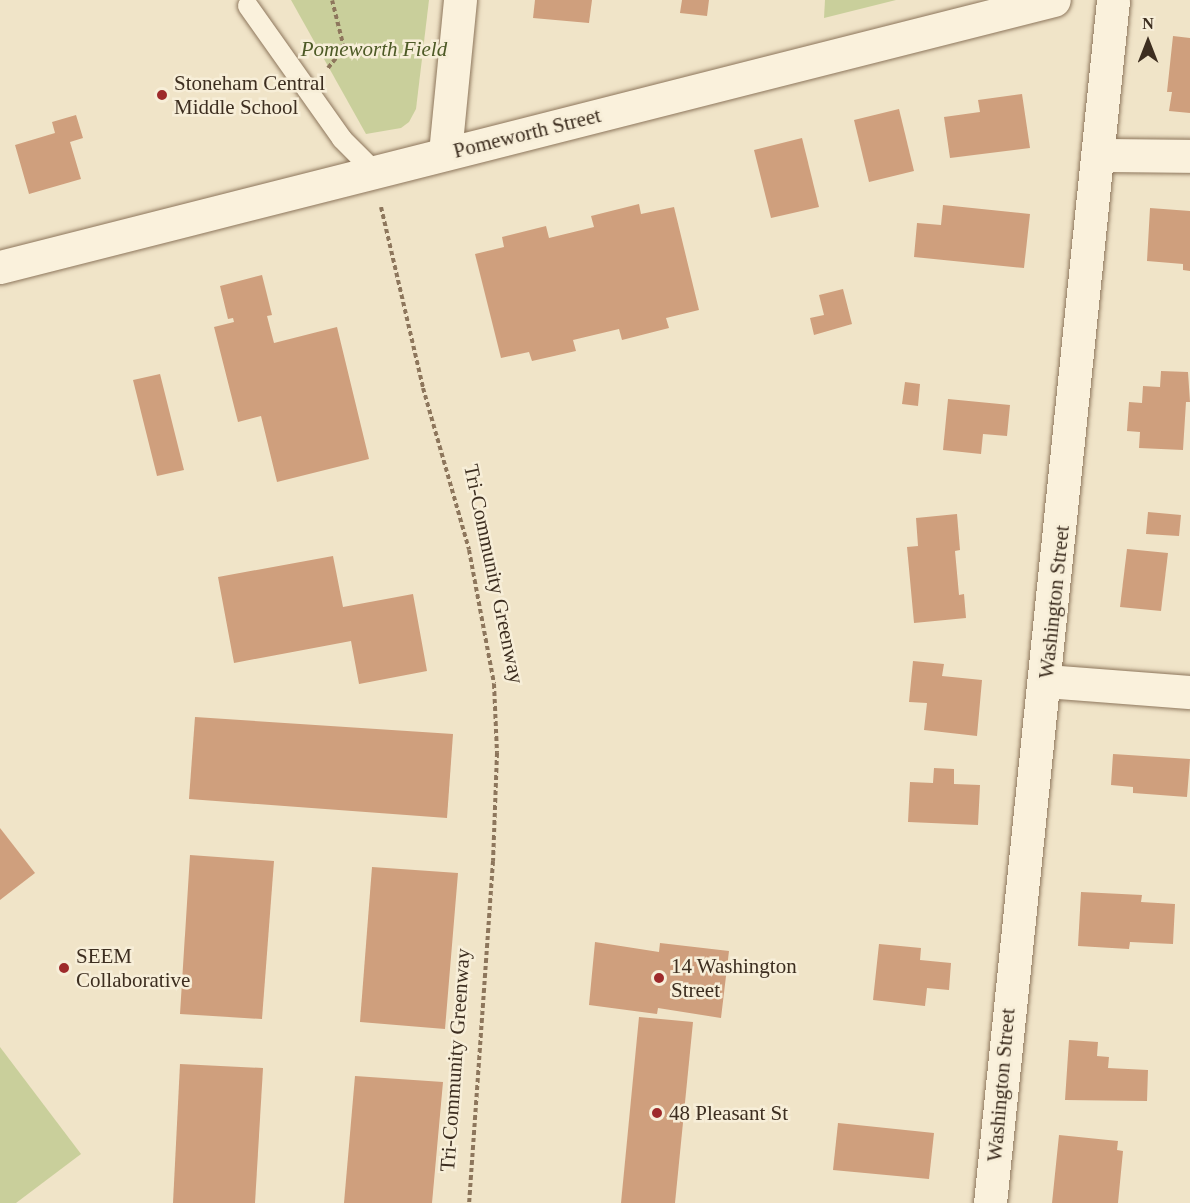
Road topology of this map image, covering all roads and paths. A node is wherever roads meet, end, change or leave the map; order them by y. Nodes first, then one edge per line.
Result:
1 (332, 0) edge
2 (460, 0) edge
3 (1054, 0) edge
4 (1113, 0) edge
5 (248, 6) dead end
6 (306, 86) junction
7 (445, 153) junction
8 (1098, 155) junction
9 (1190, 156) edge
10 (374, 171) junction
11 (0, 267) edge
12 (1046, 681) junction
13 (1190, 692) edge
14 (469, 1203) edge
15 (990, 1203) edge

1 - 6 path
2 - 7 street
3 - 7 street, Pomeworth Street
4 - 8 street, Washington Street
5 - 6 lane
6 - 10 lane
7 - 10 street, Pomeworth Street
8 - 9 street
8 - 12 street, Washington Street
10 - 11 street, Pomeworth Street
10 - 14 path, Tri-Community Greenway
12 - 13 street
12 - 15 street, Washington Street

